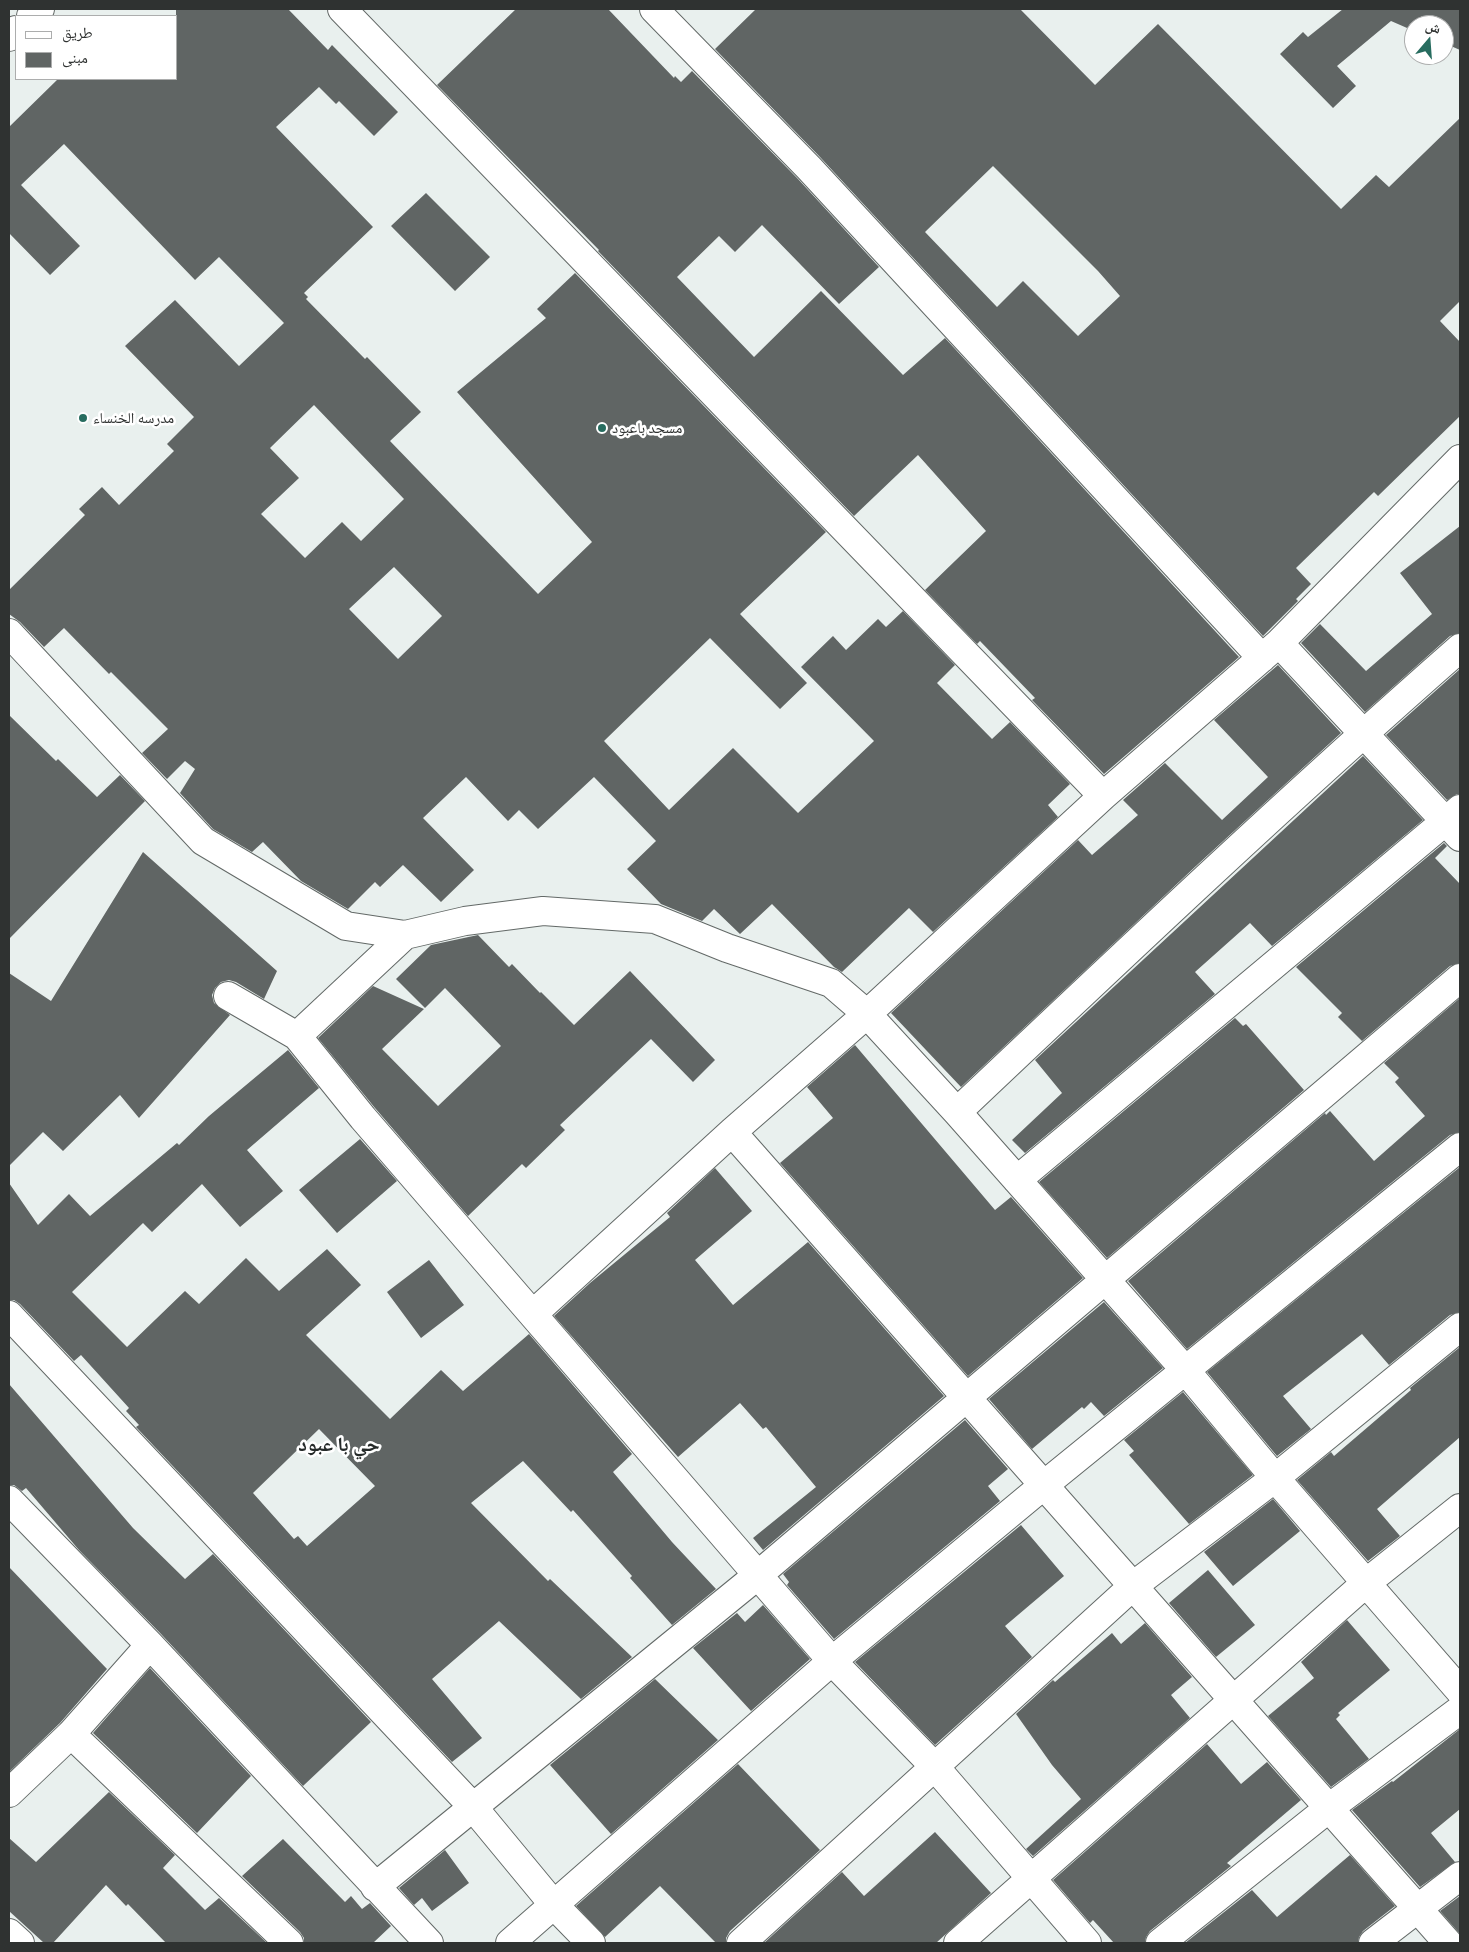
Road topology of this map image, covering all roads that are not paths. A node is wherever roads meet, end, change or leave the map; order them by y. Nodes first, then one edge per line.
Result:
1 (342, 9) edge
2 (654, 9) edge
3 (1460, 459) edge
4 (9, 633) edge
5 (1460, 648) edge
6 (1270, 650) junction
7 (1363, 733) junction
8 (1103, 796) junction
9 (1456, 823) edge
10 (405, 935) junction
11 (1460, 978) edge
12 (228, 996) dead end
13 (867, 1014) junction
14 (297, 1036) junction
15 (956, 1112) junction
16 (732, 1132) junction
17 (1460, 1146) edge
18 (1017, 1180) junction
19 (1106, 1281) junction
20 (533, 1314) junction
21 (9, 1315) edge
22 (1460, 1327) edge
23 (1186, 1371) junction
24 (967, 1398) junction
25 (1275, 1478) junction
26 (1044, 1485) junction
27 (9, 1500) edge
28 (1460, 1508) edge
29 (758, 1575) junction
30 (1366, 1583) junction
31 (1133, 1586) junction
32 (150, 1645) junction
33 (832, 1660) junction
34 (1460, 1692) edge
35 (1234, 1700) junction
36 (1460, 1710) edge
37 (71, 1734) junction
38 (934, 1766) junction
39 (9, 1793) edge
40 (474, 1807) junction
41 (1329, 1808) junction
42 (1460, 1876) edge
43 (1030, 1879) junction
44 (375, 1886) junction
45 (554, 1905) junction
46 (1417, 1908) junction
47 (9, 1932) edge
48 (20, 1943) edge
49 (289, 1943) edge
50 (429, 1943) edge
51 (510, 1943) edge
52 (591, 1943) edge
53 (741, 1943) edge
54 (958, 1943) edge
55 (1087, 1943) edge
56 (1160, 1943) edge
57 (1373, 1943) edge
58 (1448, 1943) edge

1 - 8 street
2 - 6 street
3 - 6 street
4 - 10 street
5 - 7 street
6 - 7 street
6 - 8 street
7 - 9 street
7 - 15 street
8 - 13 street
9 - 18 street
10 - 13 street
10 - 14 street
11 - 19 street
12 - 14 street
13 - 15 street
13 - 16 street
14 - 20 street
15 - 18 street
16 - 20 street
16 - 24 street
17 - 23 street
18 - 19 street
19 - 23 street
19 - 24 street
20 - 29 street
21 - 40 street
22 - 25 street
23 - 25 street
23 - 26 street
24 - 26 street
24 - 29 street
25 - 30 street
25 - 31 street
26 - 31 street
26 - 33 street
27 - 32 street
28 - 30 street
29 - 33 street
29 - 40 street
30 - 34 street
30 - 35 street
31 - 35 street
31 - 38 street
32 - 37 street
32 - 44 street
33 - 38 street
33 - 45 street
35 - 41 street
35 - 43 street
36 - 41 street
37 - 39 street
37 - 49 street
38 - 43 street
38 - 53 street
40 - 44 street
40 - 45 street
41 - 46 street
41 - 56 street
42 - 46 street
43 - 54 street
43 - 55 street
44 - 50 street
45 - 51 street
45 - 52 street
46 - 57 street
46 - 58 street
47 - 48 street

